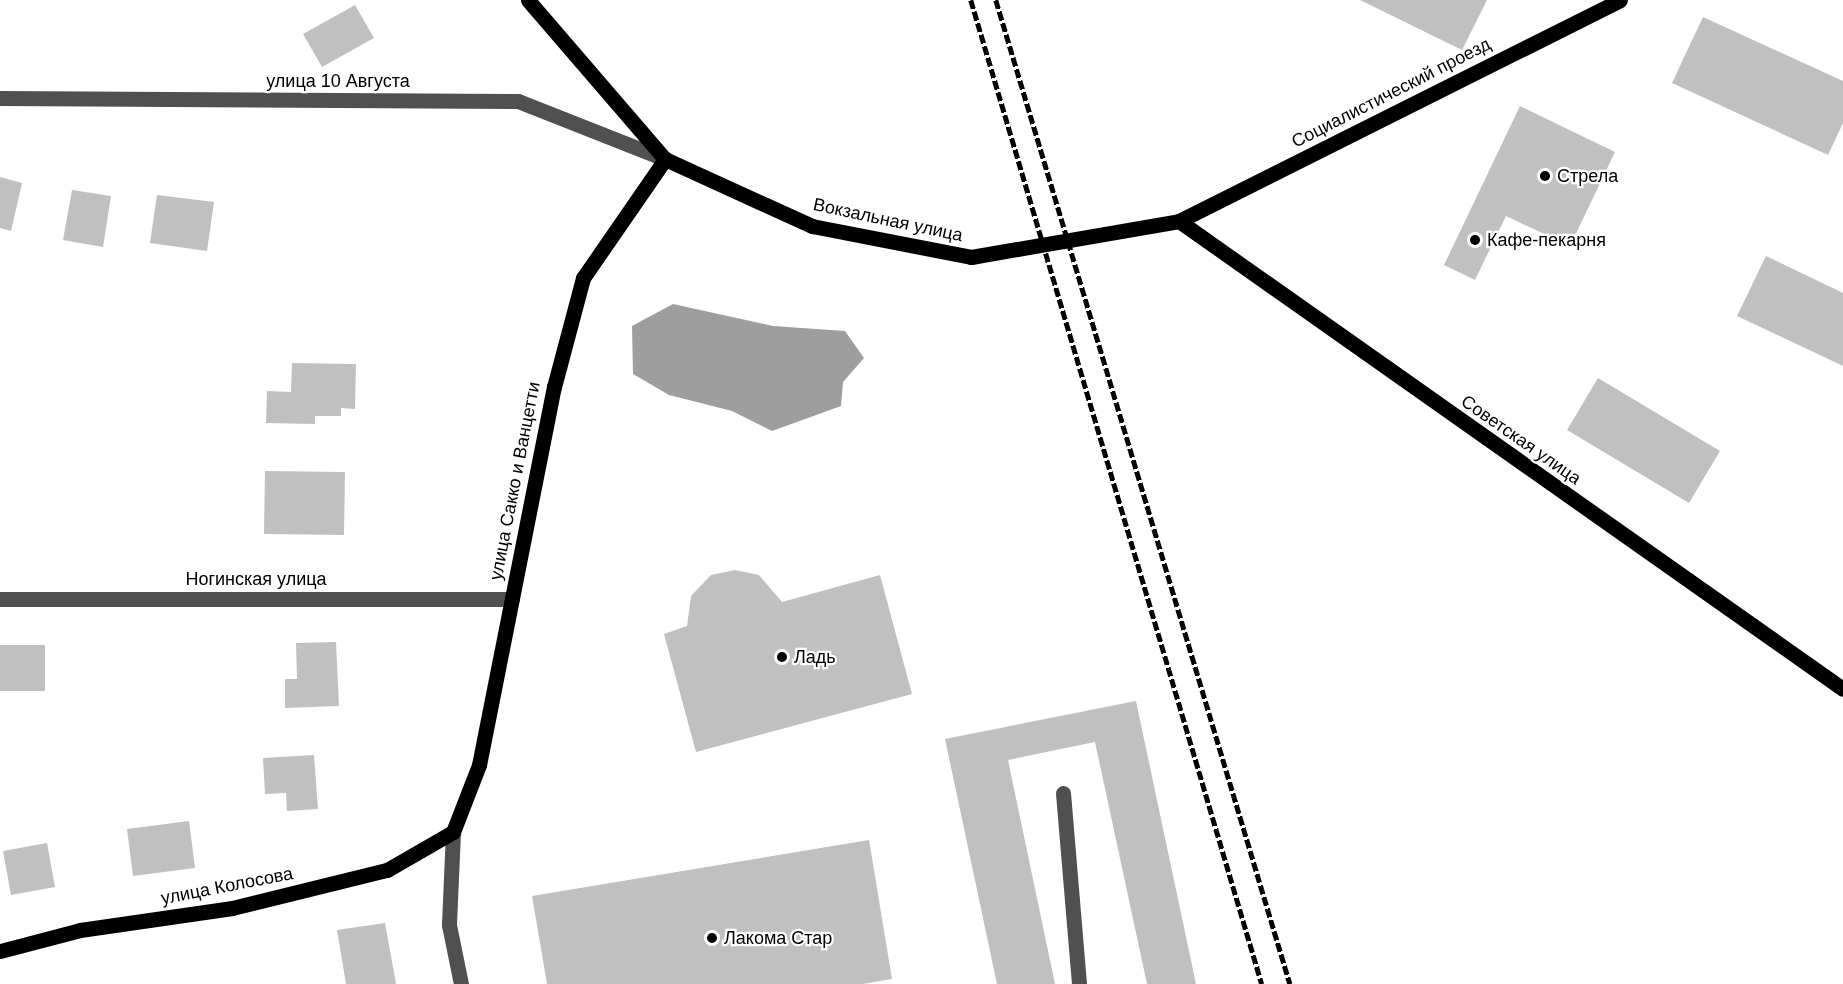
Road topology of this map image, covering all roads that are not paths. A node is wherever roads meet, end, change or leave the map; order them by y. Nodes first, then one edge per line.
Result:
1 (528, 0) edge
2 (1620, 0) edge
3 (0, 98) edge
4 (665, 159) junction
5 (1179, 221) junction
6 (0, 598) edge
7 (512, 599) junction
8 (1843, 689) edge
9 (1063, 793) dead end
10 (453, 832) junction
11 (0, 951) edge
12 (461, 984) edge
13 (1079, 984) edge

1 - 4 main road, Вокзальная улица
2 - 5 main road, Социалистический проезд
3 - 4 street, улица 10 Августа
4 - 5 main road, Вокзальная улица
4 - 7 main road, улица Сакко и Ванцетти
5 - 8 main road, Советская улица
6 - 7 street, Ногинская улица
7 - 10 main road, улица Сакко и Ванцетти
9 - 13 street
10 - 11 main road, улица Колосова
10 - 12 street

